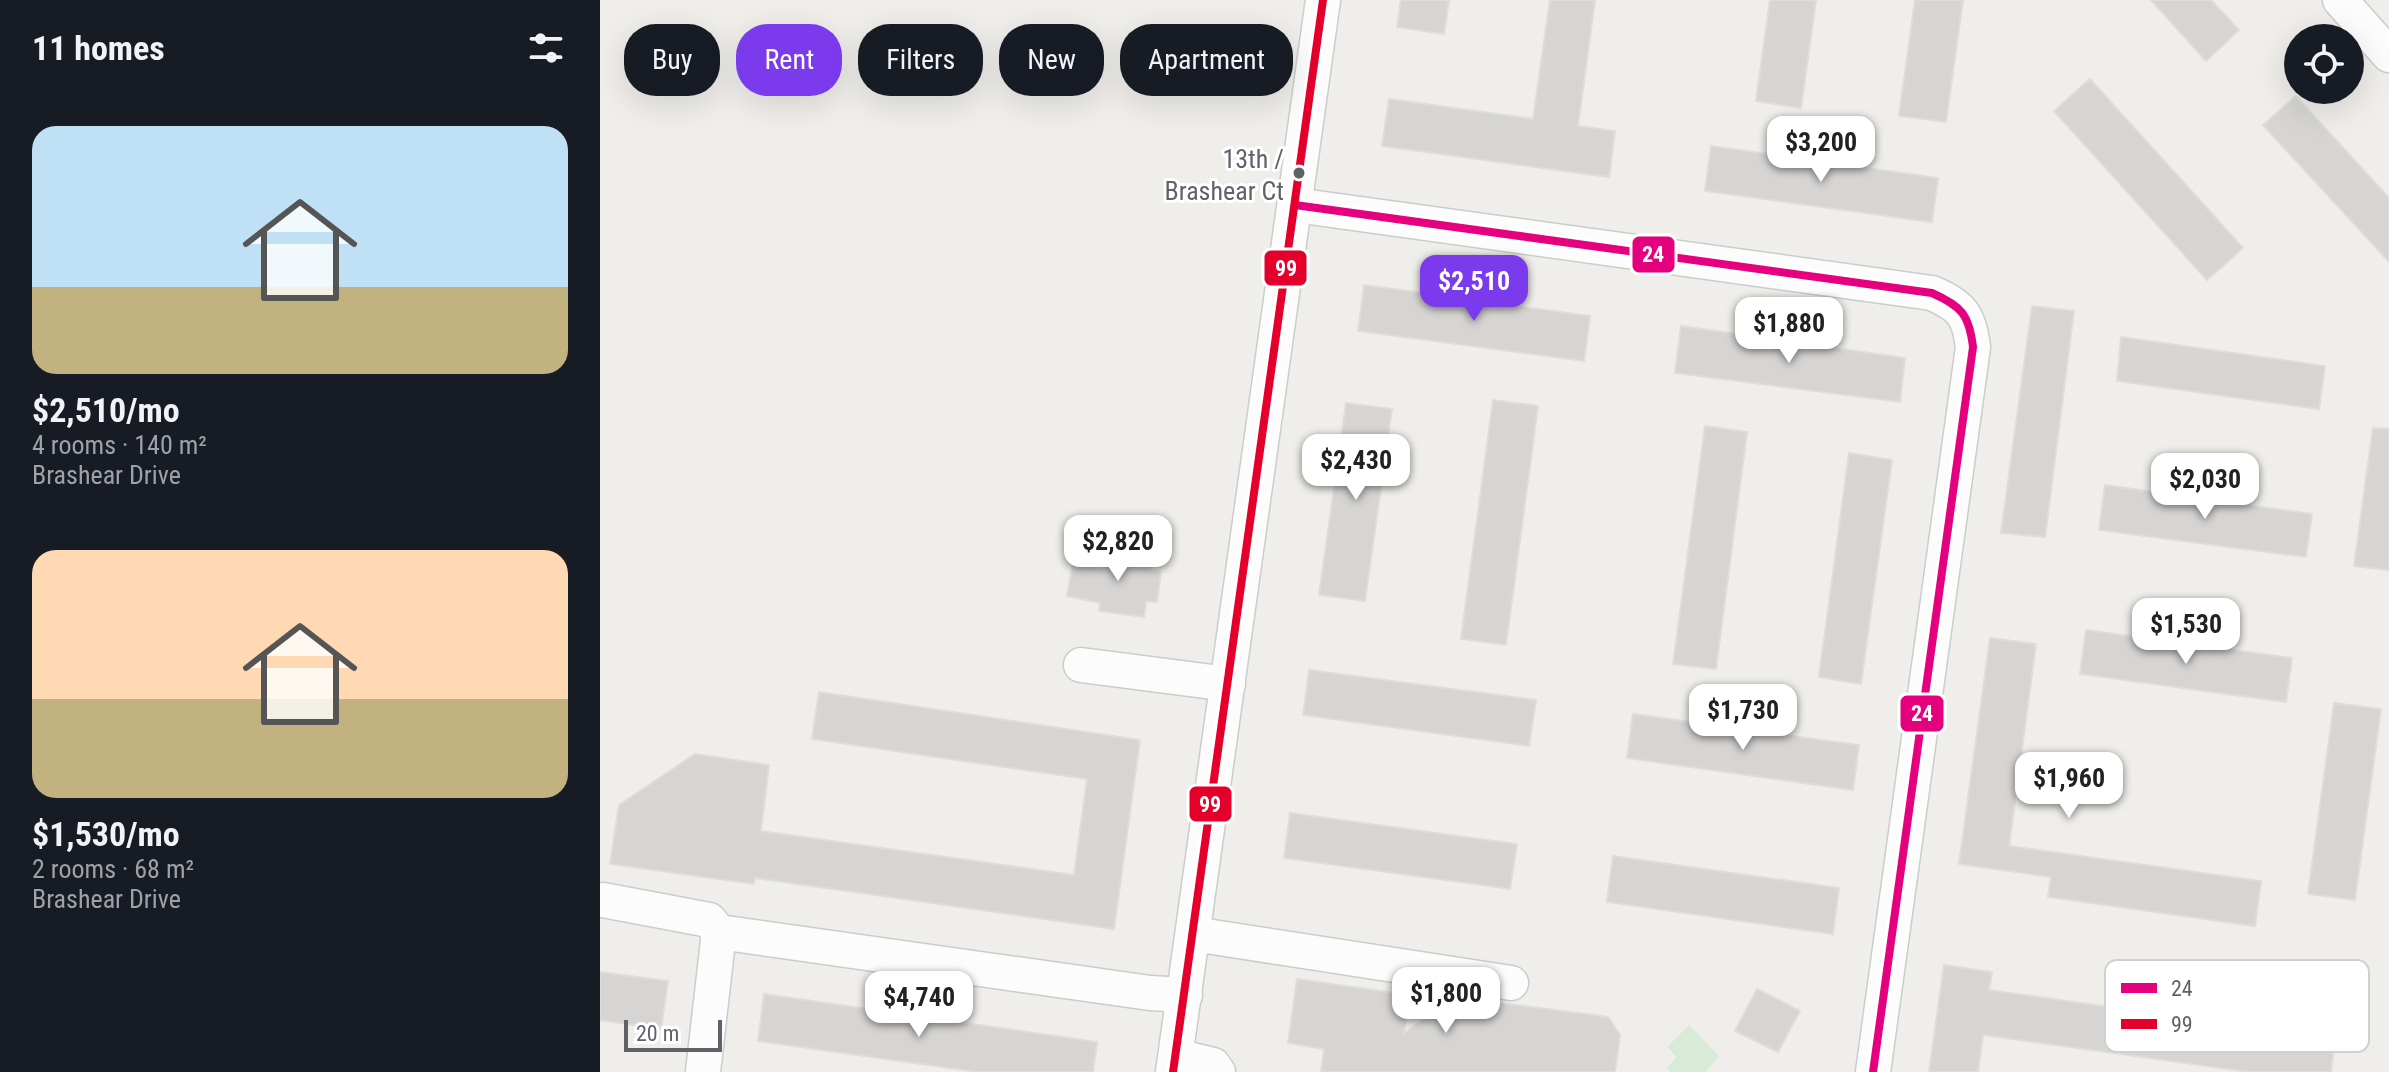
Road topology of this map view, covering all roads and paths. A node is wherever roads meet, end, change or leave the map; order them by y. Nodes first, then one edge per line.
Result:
1 (1323, 0) edge
2 (2340, 0) edge
3 (2389, 55) edge
4 (1295, 205) junction
5 (1081, 665) dead end
6 (1228, 684) junction
7 (603, 900) dead end
8 (719, 932) junction
9 (1193, 934) junction
10 (1511, 983) dead end
11 (1185, 995) junction
12 (1175, 1064) edge
13 (703, 1072) edge
14 (1218, 1072) edge
15 (1873, 1072) edge

1 - 4 street
2 - 3 street
4 - 6 street
4 - 15 street
5 - 6 street
6 - 9 street
7 - 8 street
8 - 11 street
8 - 13 street
9 - 10 street
9 - 11 street
11 - 12 street
12 - 14 street

